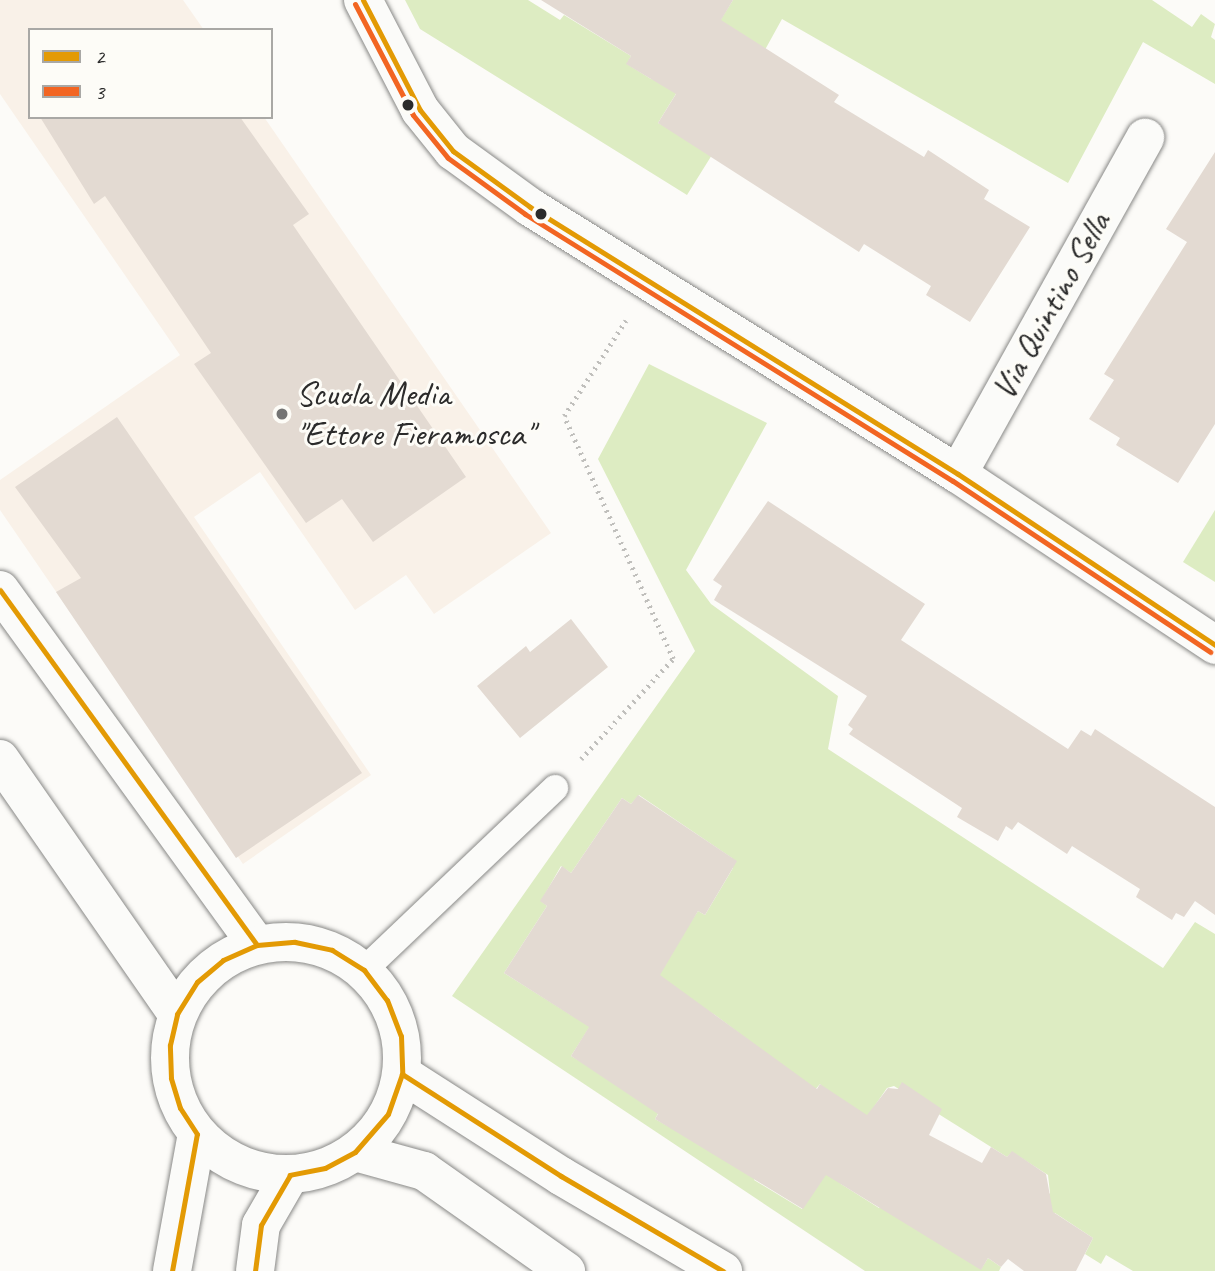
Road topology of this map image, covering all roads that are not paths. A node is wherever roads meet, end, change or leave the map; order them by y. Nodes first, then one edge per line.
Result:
1 (363, 0) edge
2 (1145, 138) dead end
3 (958, 474) junction
4 (0, 590) edge
5 (1215, 645) edge
6 (0, 759) edge
7 (555, 788) road end
8 (257, 945) junction
9 (364, 970) junction
10 (177, 1014) junction
11 (402, 1074) junction
12 (197, 1134) junction
13 (355, 1152) junction
14 (290, 1175) junction
15 (172, 1271) edge
16 (255, 1271) edge
17 (566, 1271) edge
18 (723, 1271) edge

1 - 3 street
2 - 3 street, Via Quintino Sella
3 - 5 street
4 - 8 street
6 - 10 street
7 - 9 lane
8 - 9 street
8 - 10 street
9 - 11 street
10 - 12 street
11 - 13 street
11 - 18 street
12 - 14 street
12 - 15 street
13 - 14 street
13 - 17 street
14 - 16 street

